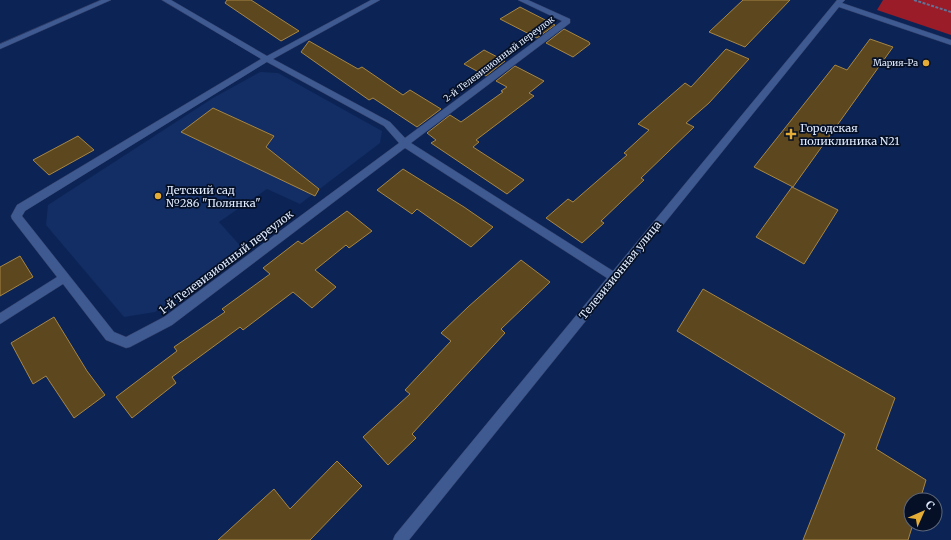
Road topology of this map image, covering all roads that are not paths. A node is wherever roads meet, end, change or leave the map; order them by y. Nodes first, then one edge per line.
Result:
1 (107, 0) edge
2 (166, 0) edge
3 (376, 0) edge
4 (522, 0) edge
5 (839, 2) edge
6 (951, 43) edge
7 (0, 47) edge
8 (267, 59) junction
9 (404, 143) junction
10 (614, 277) junction
11 (64, 278) junction
12 (0, 319) edge
13 (400, 540) edge

1 - 7 street
2 - 8 street
3 - 8 street
4 - 9 street, 2-й Телевизионный переулок
5 - 6 street
5 - 10 street, Телевизионная улица
8 - 9 street
8 - 11 street, 1-й Телевизионный переулок
9 - 10 street
9 - 11 street, 1-й Телевизионный переулок
10 - 13 street, Телевизионная улица
11 - 12 street

